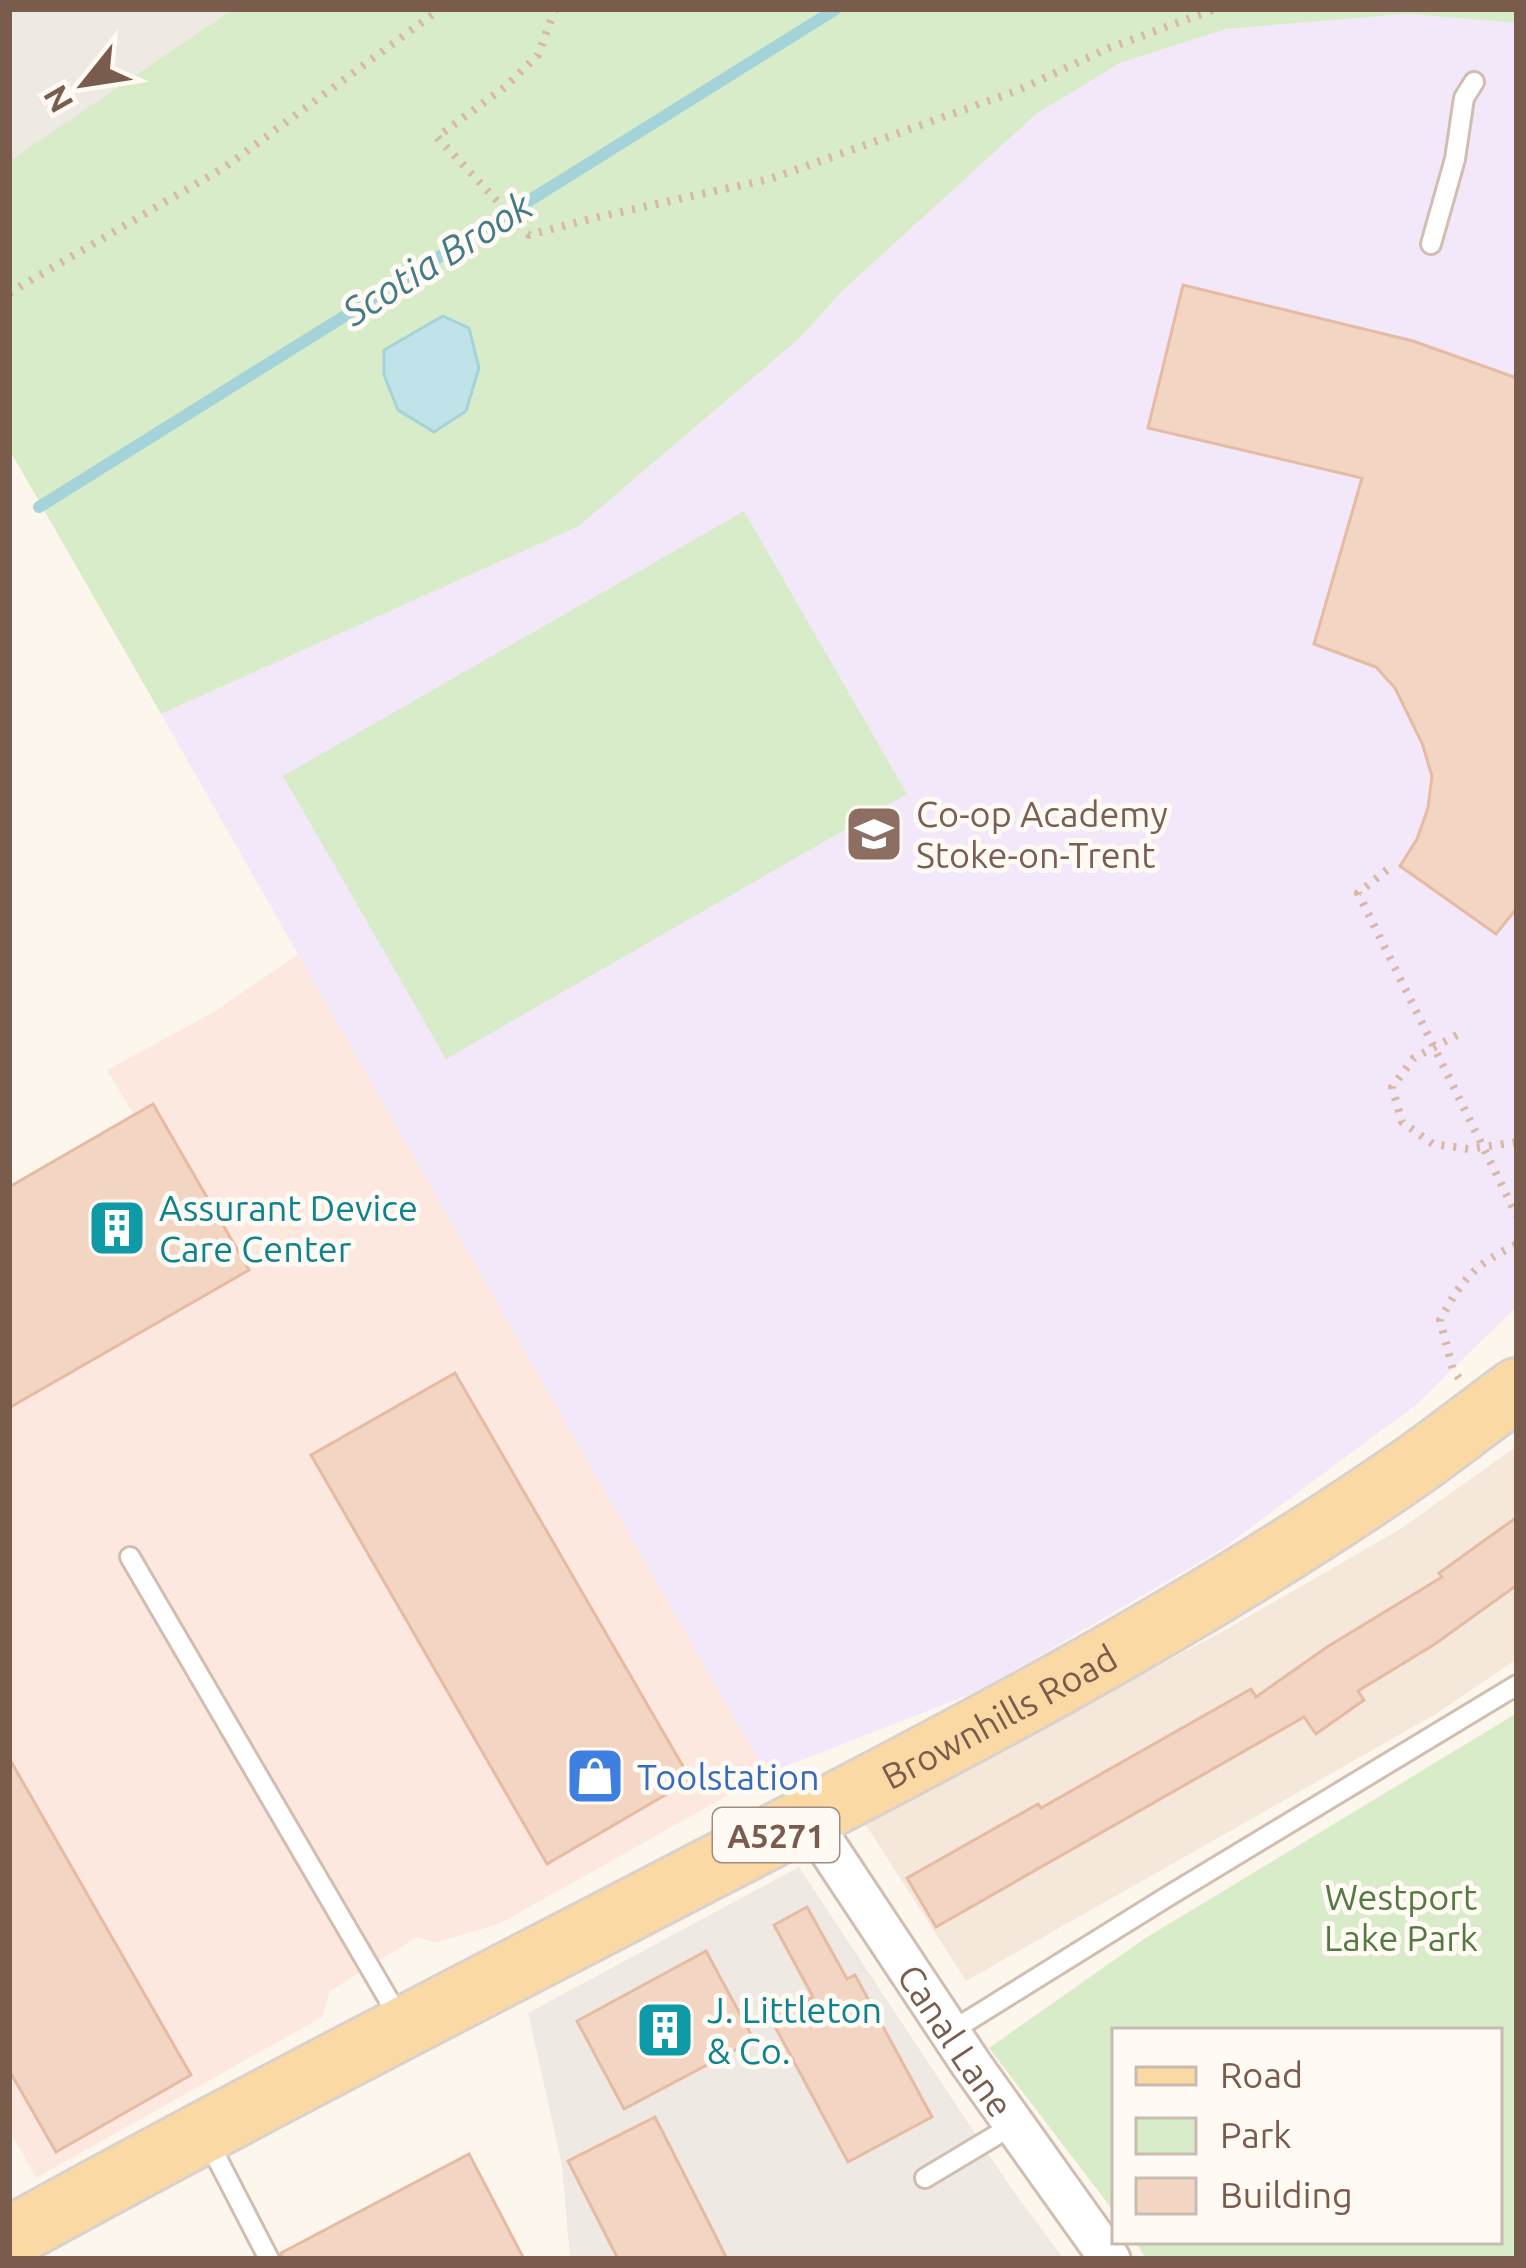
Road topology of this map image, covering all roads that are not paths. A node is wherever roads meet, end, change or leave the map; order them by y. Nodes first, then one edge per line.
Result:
1 (1474, 82) dead end
2 (1431, 244) dead end
3 (1500, 1402) edge
4 (130, 1557) dead end
5 (1517, 1685) edge
6 (808, 1818) junction
7 (406, 2029) junction
8 (950, 2032) junction
9 (1015, 2124) junction
10 (203, 2131) junction
11 (925, 2178) dead end
12 (13, 2227) edge
13 (269, 2259) edge
14 (1110, 2259) edge

1 - 2 lane
3 - 6 main road, Brownhills Road / A5271
4 - 7 lane
5 - 8 lane
6 - 7 main road, Brownhills Road / A5271
6 - 8 street, Canal Lane
7 - 10 main road, Brownhills Road / A5271
8 - 9 street, Canal Lane
9 - 11 lane
9 - 14 street, Canal Lane
10 - 12 main road, Brownhills Road / A5271
10 - 13 lane

